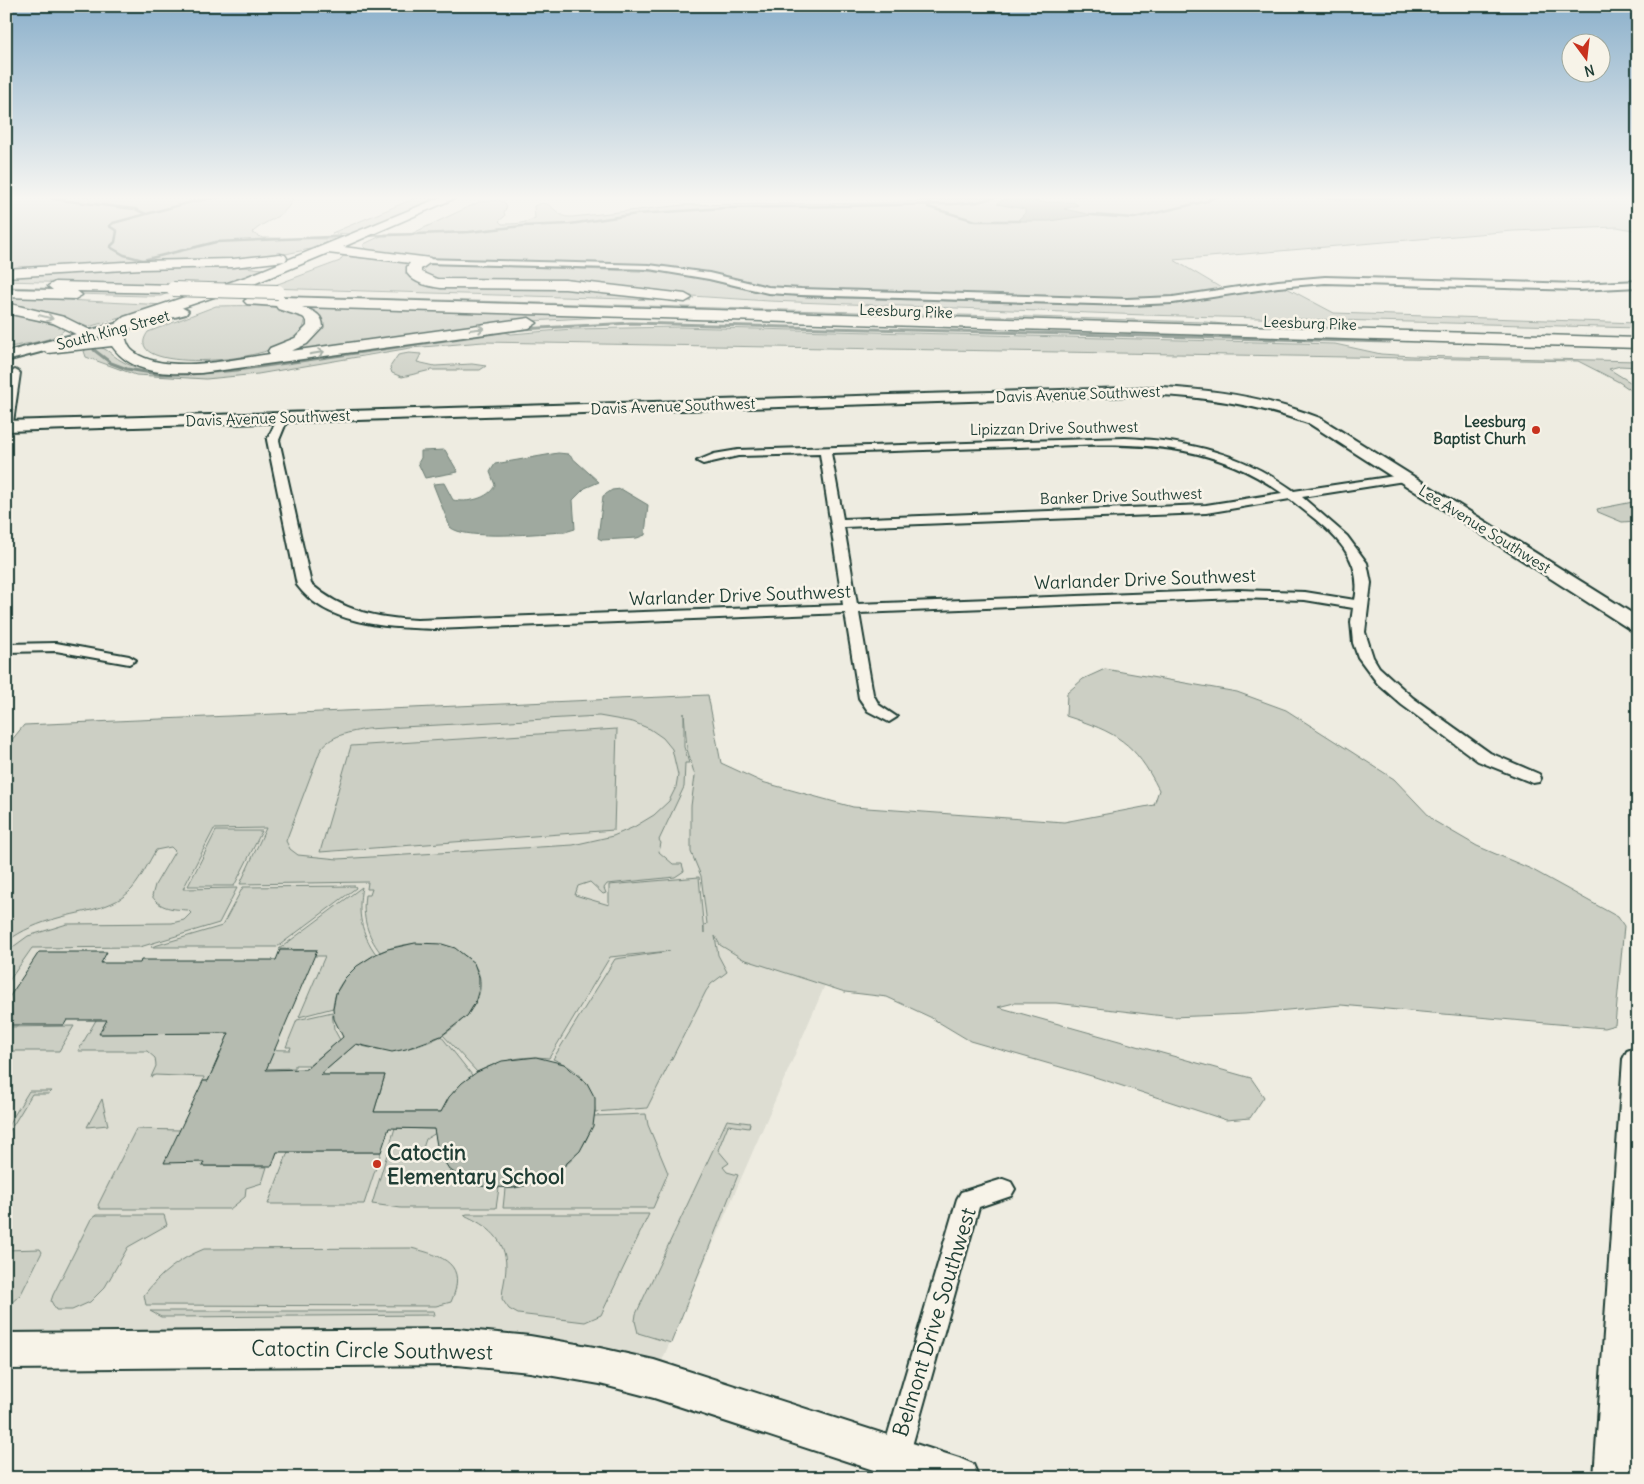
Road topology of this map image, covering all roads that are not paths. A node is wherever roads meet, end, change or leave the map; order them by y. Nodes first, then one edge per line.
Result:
1 (137, 265) edge
2 (236, 265) edge
3 (294, 265) edge
4 (299, 265) edge
5 (417, 265) edge
6 (584, 265) edge
7 (278, 272) junction
8 (6, 273) edge
9 (6, 284) edge
10 (1638, 284) edge
11 (6, 293) edge
12 (252, 301) junction
13 (6, 308) edge
14 (843, 309) junction
15 (181, 312) junction
16 (725, 315) junction
17 (130, 320) junction
18 (84, 332) junction
19 (1638, 332) edge
20 (117, 338) junction
21 (1638, 343) edge
22 (48, 348) joint
23 (6, 351) edge
24 (6, 357) edge
25 (15, 373) dead end
26 (283, 418) junction
27 (6, 427) edge
28 (1333, 432) joint
29 (825, 450) junction
30 (703, 461) dead end
31 (1404, 477) junction
32 (1294, 495) junction
33 (838, 523) junction
34 (1361, 605) junction
35 (852, 609) junction
36 (1638, 626) edge
37 (6, 648) edge
38 (129, 660) dead end
39 (889, 717) dead end
40 (1533, 778) dead end
41 (1638, 1058) edge
42 (1002, 1189) dead end
43 (6, 1350) edge
44 (892, 1467) edge
45 (959, 1478) edge
46 (1614, 1478) edge

1 - 8 highway
2 - 7 highway
3 - 7 highway, South King Street
4 - 7 highway, South King Street
5 - 14 highway
6 - 10 street
7 - 15 highway, South King Street
7 - 17 highway, South King Street
9 - 14 highway, Leesburg Pike, bridge
11 - 12 highway
12 - 15 highway
12 - 16 highway, Leesburg Pike
13 -> 18 highway
14 - 19 highway, Leesburg Pike
15 - 20 main road, South King Street
20 -> 16 highway
16 - 21 highway, Leesburg Pike
17 - 18 main road, South King Street
17 - 20 highway
18 - 23 main road, South King Street
20 - 22 highway
22 - 24 main road, South King Street
25 - 27 street
26 - 27 street, Davis Avenue Southwest
26 - 28 street, Davis Avenue Southwest
26 - 35 street, Warlander Drive Southwest
28 - 31 street, Lee Avenue Southwest
29 - 30 street, Lipizzan Drive Southwest
29 - 32 street, Lipizzan Drive Southwest
29 - 33 street
31 - 32 street, Banker Drive Southwest
31 - 36 street, Lee Avenue Southwest
32 - 33 street, Banker Drive Southwest
32 - 34 street, Lipizzan Drive Southwest
33 - 35 street
34 - 35 street, Warlander Drive Southwest
34 - 40 street, Lipizzan Drive Southwest
35 - 39 street
37 - 38 street
41 - 46 street
42 - 44 street, Belmont Drive Southwest
43 - 44 street, Catoctin Circle Southwest
44 - 45 street, Catoctin Circle Southwest

